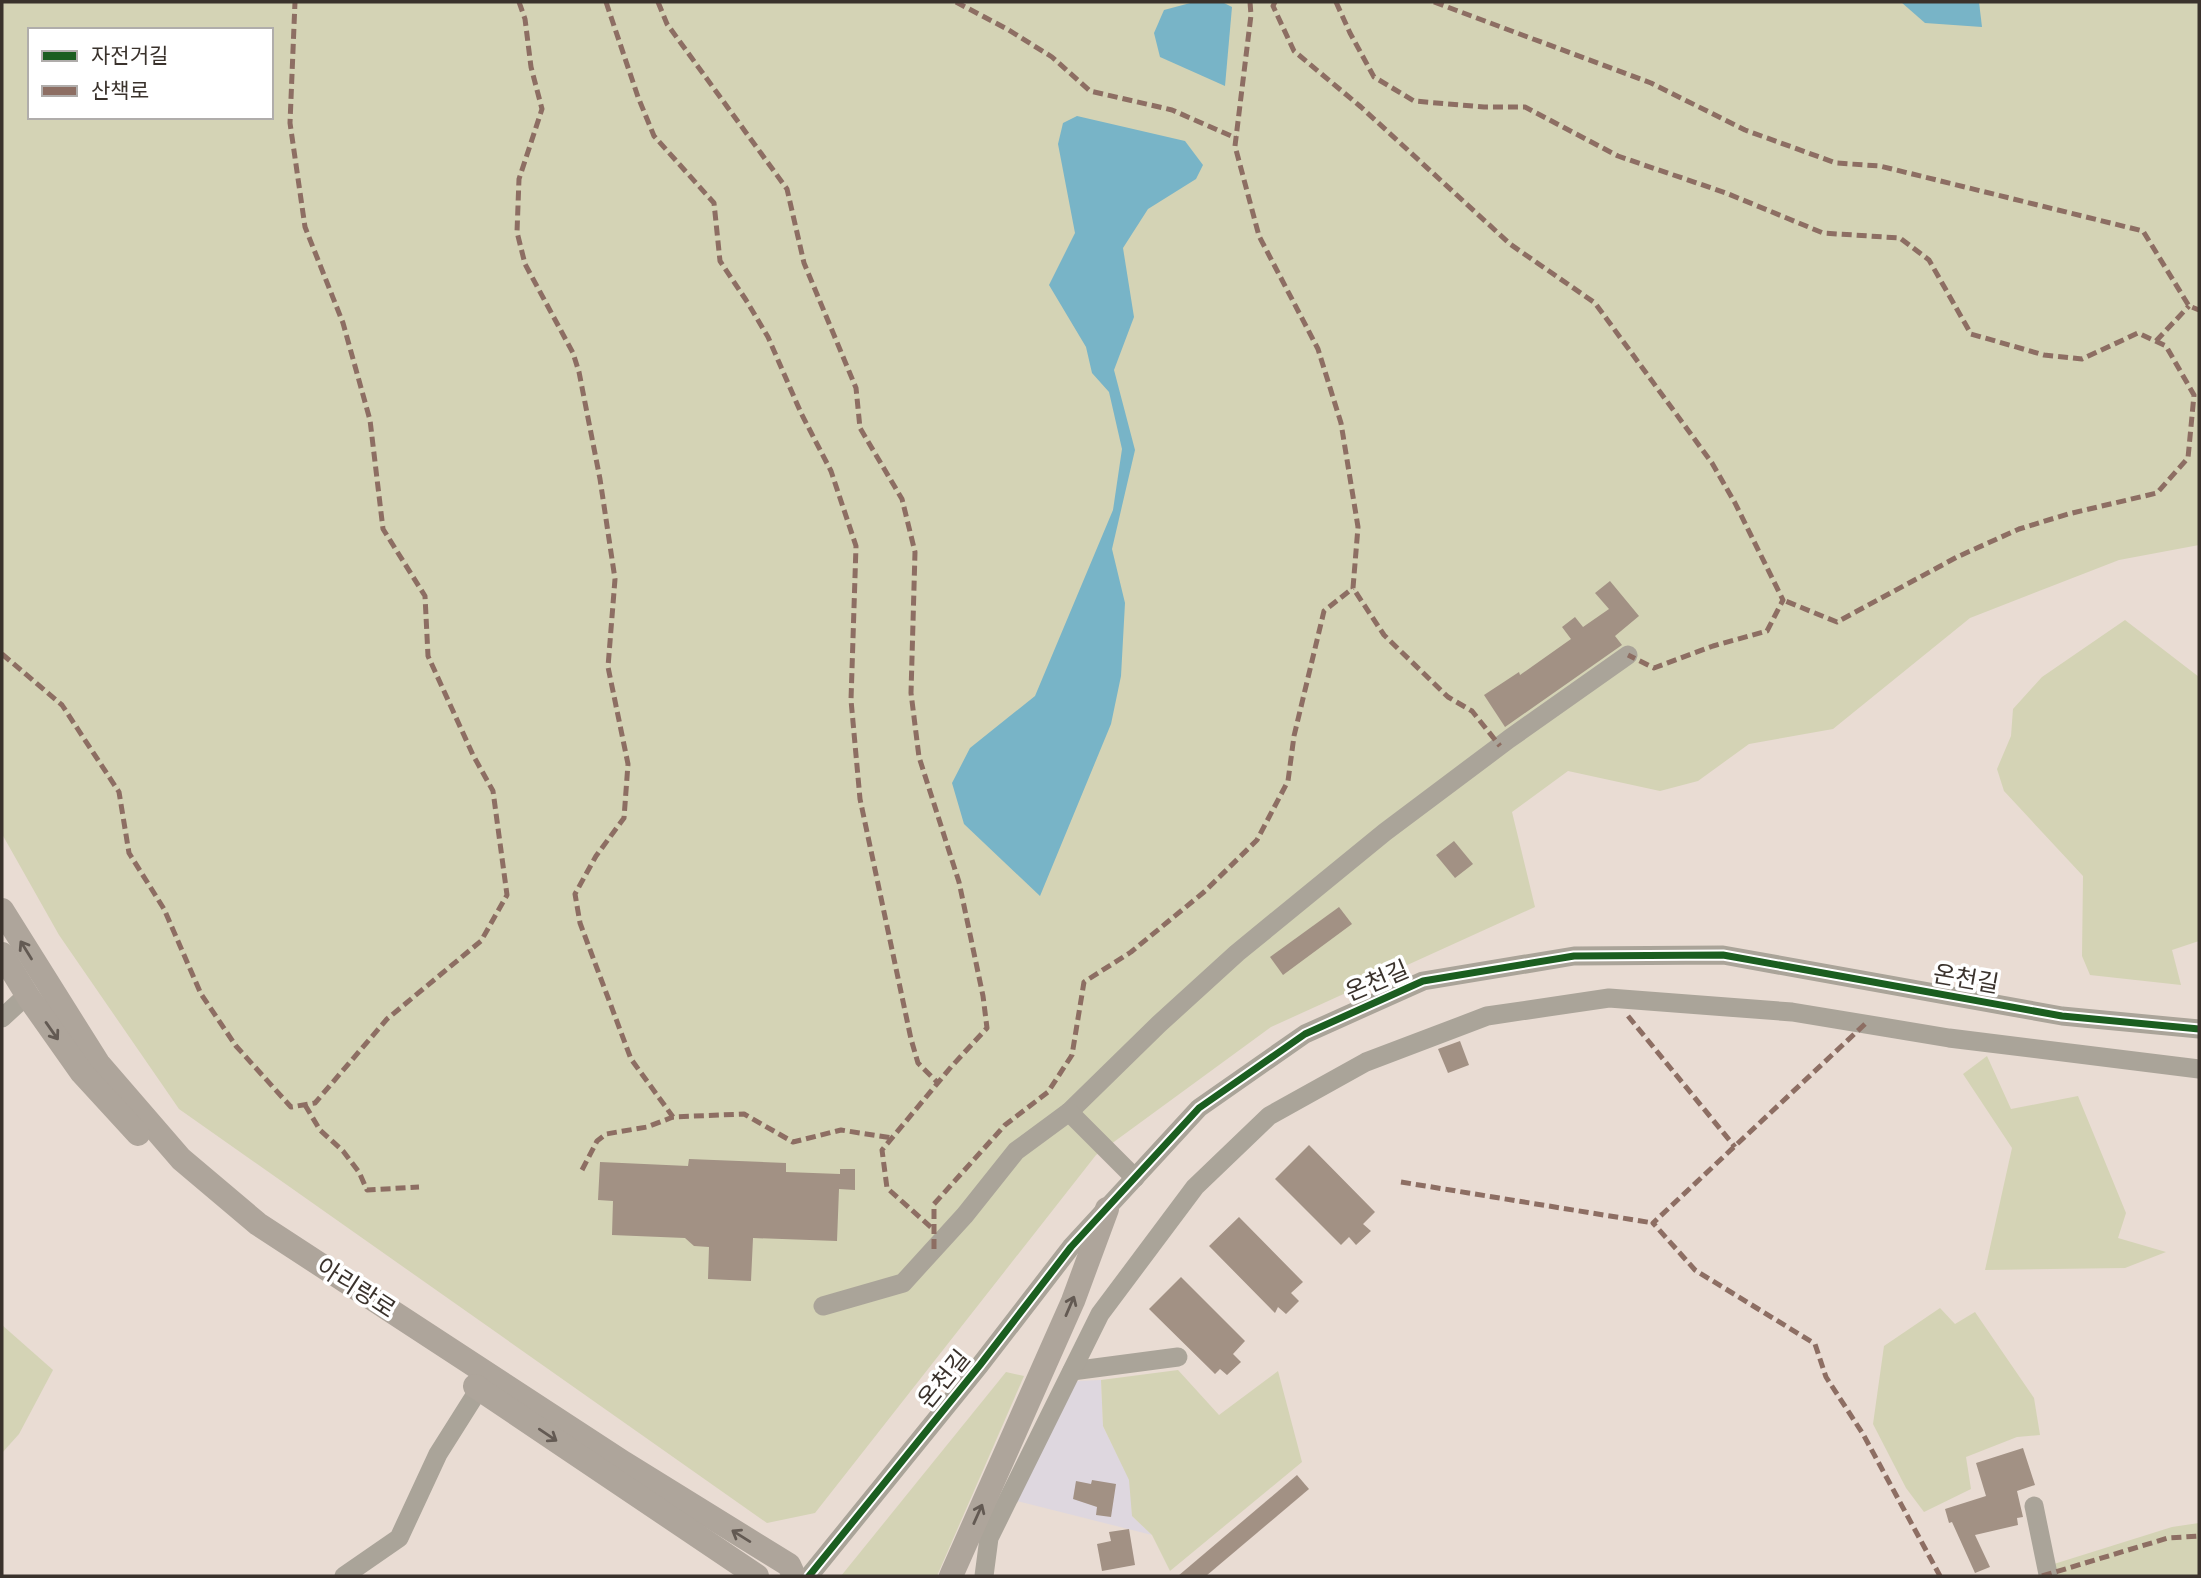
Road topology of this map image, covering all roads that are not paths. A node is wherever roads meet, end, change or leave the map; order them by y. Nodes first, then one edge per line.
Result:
1 (1628, 655) dead end
2 (2, 910) edge
3 (2, 954) edge
4 (27, 995) junction
5 (2, 1018) edge
6 (2199, 1029) edge
7 (2199, 1069) edge
8 (1069, 1112) junction
9 (1135, 1178) junction
10 (1107, 1209) junction
11 (823, 1306) dead end
12 (1178, 1357) dead end
13 (1072, 1371) junction
14 (479, 1388) junction
15 (2034, 1506) dead end
16 (2048, 1574) dead end
17 (344, 1576) edge
18 (757, 1576) edge
19 (794, 1576) edge
20 (809, 1576) edge
21 (951, 1576) edge
22 (984, 1576) edge

1 - 8 street
19 -> 2 main road, 아리랑로
3 - 4 main road, 아리랑로
4 - 5 street
4 -> 14 main road, 아리랑로
6 - 9 street, 온천길
7 - 13 street
8 - 9 street
8 - 11 street
9 - 10 street, 온천길
10 - 20 street, 온천길
21 -> 10 main road
12 - 13 street
13 - 22 street
14 - 17 street
14 -> 18 main road, 아리랑로
15 - 16 street

